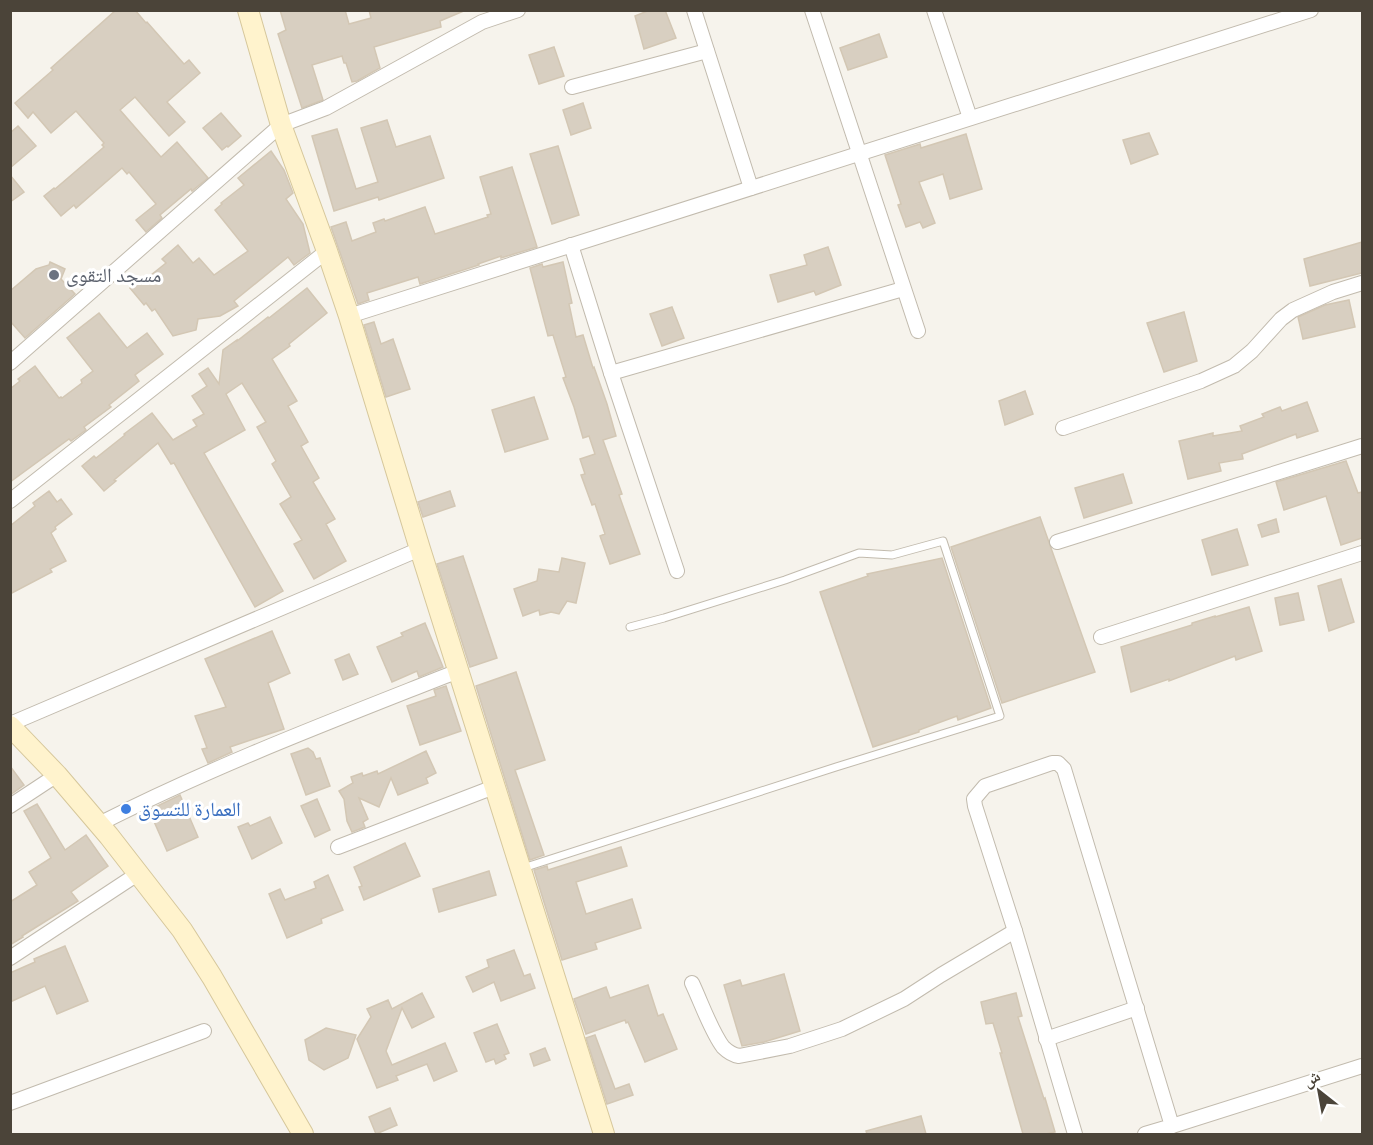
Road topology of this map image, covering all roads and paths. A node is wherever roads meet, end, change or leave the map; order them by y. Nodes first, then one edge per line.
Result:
1 (248, 10) edge
2 (518, 10) edge
3 (694, 10) edge
4 (812, 10) edge
5 (934, 10) edge
6 (1311, 10) edge
7 (707, 51) junction
8 (572, 87) dead end
9 (970, 118) junction
10 (281, 125) junction
11 (858, 154) junction
12 (751, 188) junction
13 (571, 245) junction
14 (327, 251) junction
15 (1362, 283) edge
16 (903, 289) junction
17 (349, 316) junction
18 (918, 331) dead end
19 (10, 363) edge
20 (611, 373) junction
21 (1063, 428) dead end
22 (1362, 447) edge
23 (10, 501) edge
24 (1057, 542) dead end
25 (420, 549) junction
26 (1362, 553) edge
27 (677, 571) dead end
28 (630, 627) dead end
29 (1101, 636) dead end
30 (458, 671) junction
31 (10, 725) edge
32 (57, 775) junction
33 (494, 787) junction
34 (10, 806) edge
35 (99, 824) junction
36 (338, 847) dead end
37 (521, 868) junction
38 (139, 873) junction
39 (1015, 931) junction
40 (10, 958) edge
41 (692, 983) dead end
42 (1137, 1008) junction
43 (204, 1031) dead end
44 (1046, 1039) junction
45 (1362, 1066) edge
46 (10, 1103) edge
47 (1172, 1126) junction
48 (303, 1134) edge
49 (604, 1134) edge
50 (1075, 1134) edge
51 (1145, 1134) edge

1 - 10 main road
2 - 10 street
3 - 7 street
4 - 11 street
5 - 9 street
6 - 9 street
7 - 8 street
7 - 12 street
9 - 11 street
10 - 14 main road
10 - 19 street
11 - 12 street
11 - 16 street
12 - 13 street
13 - 17 street
13 - 20 street
14 - 17 main road
14 - 23 street
15 - 21 street
16 - 18 street
16 - 20 street
17 - 25 main road
20 - 27 street
22 - 24 street
25 - 30 main road
25 - 31 street
26 - 29 street
28 - 37 lane
30 - 33 main road
30 - 35 street
31 - 32 main road
32 - 34 street
32 - 35 main road
33 - 36 street
33 - 37 main road
35 - 38 main road
37 - 49 main road
38 - 40 street
38 - 48 main road
39 - 41 street
39 - 42 street
39 - 44 street
42 - 44 street
42 - 47 street
43 - 46 street
44 - 50 street
45 - 47 street
47 - 51 street

